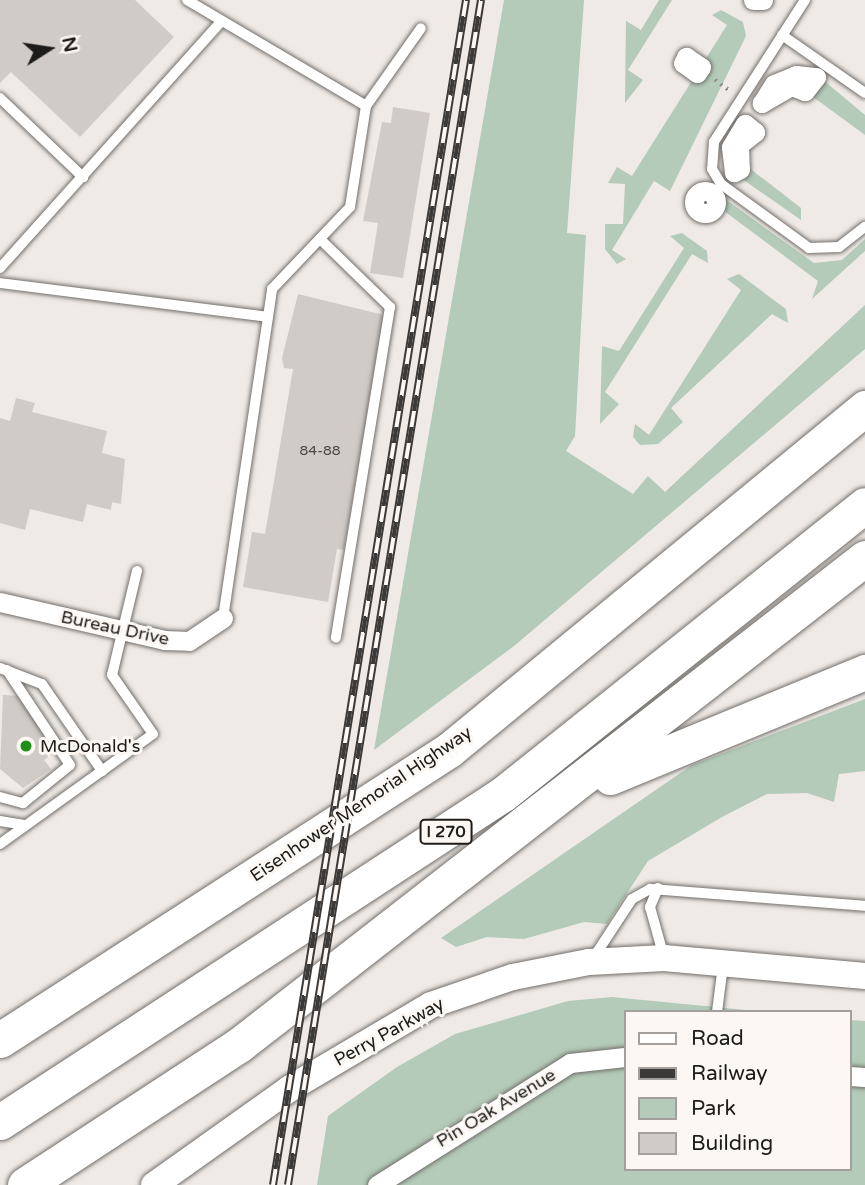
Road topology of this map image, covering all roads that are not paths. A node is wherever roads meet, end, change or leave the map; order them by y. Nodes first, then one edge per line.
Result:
1 (187, 0) edge
2 (753, 0) edge
3 (763, 0) edge
4 (805, 0) edge
5 (220, 23) junction
6 (421, 28) dead end
7 (782, 35) junction
8 (865, 93) edge
9 (0, 98) edge
10 (366, 106) junction
11 (83, 177) junction
12 (865, 227) edge
13 (320, 239) junction
14 (0, 268) edge
15 (0, 283) edge
16 (268, 317) junction
17 (865, 408) edge
18 (865, 505) edge
19 (865, 558) edge
20 (136, 571) dead end
21 (0, 602) edge
22 (223, 618) joint
23 (125, 631) junction
24 (336, 638) dead end
25 (4, 669) edge
26 (865, 672) edge
27 (102, 771) junction
28 (565, 796) junction
29 (0, 797) edge
30 (0, 821) edge
31 (26, 825) junction
32 (0, 844) edge
33 (658, 888) junction
34 (865, 906) edge
35 (664, 958) junction
36 (723, 961) junction
37 (589, 962) junction
38 (865, 976) edge
39 (717, 1010) edge
40 (0, 1040) edge
41 (624, 1057) edge
42 (0, 1122) edge
43 (25, 1185) edge
44 (154, 1185) edge
45 (377, 1185) edge

1 - 5 lane
2 - 3 street
4 - 7 lane
5 - 10 lane
5 - 11 lane
6 - 10 lane
7 - 8 lane
7 - 12 lane
9 - 11 lane
10 - 13 lane
11 - 14 lane
13 - 16 lane
13 - 24 lane
15 - 16 lane
16 - 22 lane
17 - 40 highway, Eisenhower Memorial Highway
18 - 42 highway, I 270
19 - 28 highway, I 270
20 - 23 lane
21 - 23 street, Bureau Drive
22 - 23 street, Bureau Drive
23 - 27 lane
25 - 27 lane
25 - 29 lane
26 - 28 highway
27 - 31 lane
28 - 43 highway, I 270
30 - 31 lane
31 - 32 lane
33 - 34 lane
33 - 35 lane
33 - 37 lane
35 - 36 street, Perry Parkway
35 - 37 street, Perry Parkway
36 - 38 street, Perry Parkway
36 - 39 lane
37 - 44 street, Perry Parkway
41 - 45 street, Pin Oak Avenue

